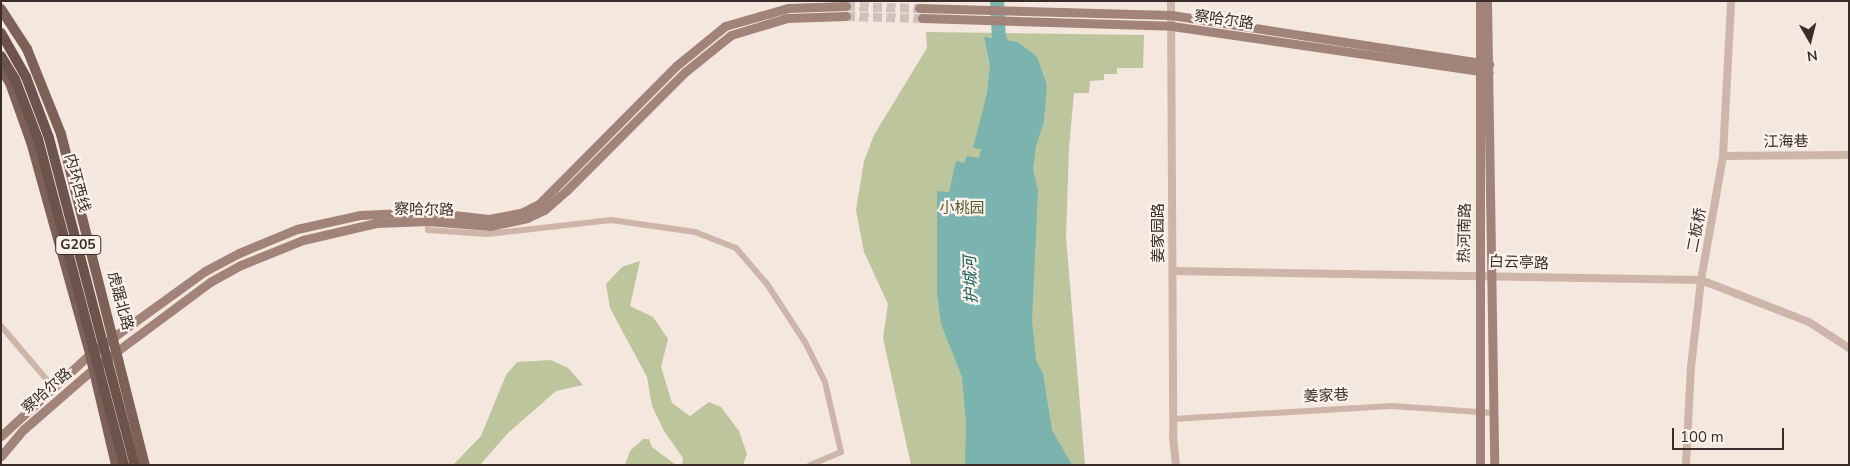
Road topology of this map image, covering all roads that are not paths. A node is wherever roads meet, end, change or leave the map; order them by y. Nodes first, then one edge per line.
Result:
1 (1171, 1) edge
2 (1480, 1) edge
3 (1487, 1) edge
4 (1731, 1) edge
5 (846, 6) tunnel mouth
6 (919, 8) tunnel mouth
7 (1, 9) edge
8 (1171, 15) junction
9 (846, 16) tunnel mouth
10 (922, 18) tunnel mouth
11 (1172, 26) junction
12 (1, 33) edge
13 (1, 56) edge
14 (1, 68) edge
15 (1485, 68) junction
16 (1849, 155) edge
17 (1724, 156) junction
18 (427, 217) junction
19 (1173, 271) junction
20 (1478, 276) junction
21 (1492, 277) junction
22 (1701, 280) junction
23 (1, 326) edge
24 (114, 336) junction
25 (1849, 348) edge
26 (118, 352) junction
27 (90, 354) junction
28 (93, 370) junction
29 (54, 388) junction
30 (1480, 412) junction
31 (1493, 414) junction
32 (1173, 419) junction
33 (1, 436) edge
34 (1, 456) edge
35 (116, 465) edge
36 (124, 465) edge
37 (135, 465) edge
38 (145, 465) edge
39 (810, 465) edge
40 (1176, 465) edge
41 (1480, 465) edge
42 (1494, 465) edge
43 (1686, 465) edge

1 - 8 street, 姜家园路
2 - 15 main road, 热河南路
3 - 15 main road, 热河南路
4 - 17 street, 二板桥
5 - 18 main road, 察哈尔路
6 - 8 main road, 察哈尔路
7 - 24 main road, 虎踞北路
8 - 11 street, 姜家园路
8 - 15 main road, 察哈尔路
9 - 18 main road, 察哈尔路
10 - 11 main road, 察哈尔路
11 - 15 main road, 察哈尔路
11 - 19 street, 姜家园路
12 - 37 highway, 内环西线 / G205, bridge
13 - 36 highway, 内环西线 / G205, bridge
14 - 27 main road
15 - 20 main road, 热河南路
15 - 21 main road, 热河南路
16 - 17 street, 江海巷
17 - 22 street, 二板桥
18 - 24 main road, 察哈尔路
18 - 26 main road, 察哈尔路
18 - 39 street
19 - 20 street, 白云亭路
19 - 32 street, 姜家园路
20 - 21 street, 白云亭路
20 - 30 main road, 热河南路
21 - 22 street, 白云亭路
21 - 31 main road, 热河南路
22 - 25 street, 白云亭路
22 - 43 street, 二板桥
23 - 29 street
24 - 26 main road, 虎踞北路
24 - 27 main road, 察哈尔路
26 - 28 main road, 察哈尔路
26 - 38 main road, 虎踞北路
27 - 28 main road
27 - 29 main road, 察哈尔路
28 - 34 main road, 察哈尔路
28 - 35 main road
29 - 33 main road, 察哈尔路
30 - 31 street, 姜家巷
30 - 32 street, 姜家巷
30 - 41 main road, 热河南路
31 - 42 main road, 热河南路
32 - 40 street, 姜家园路

